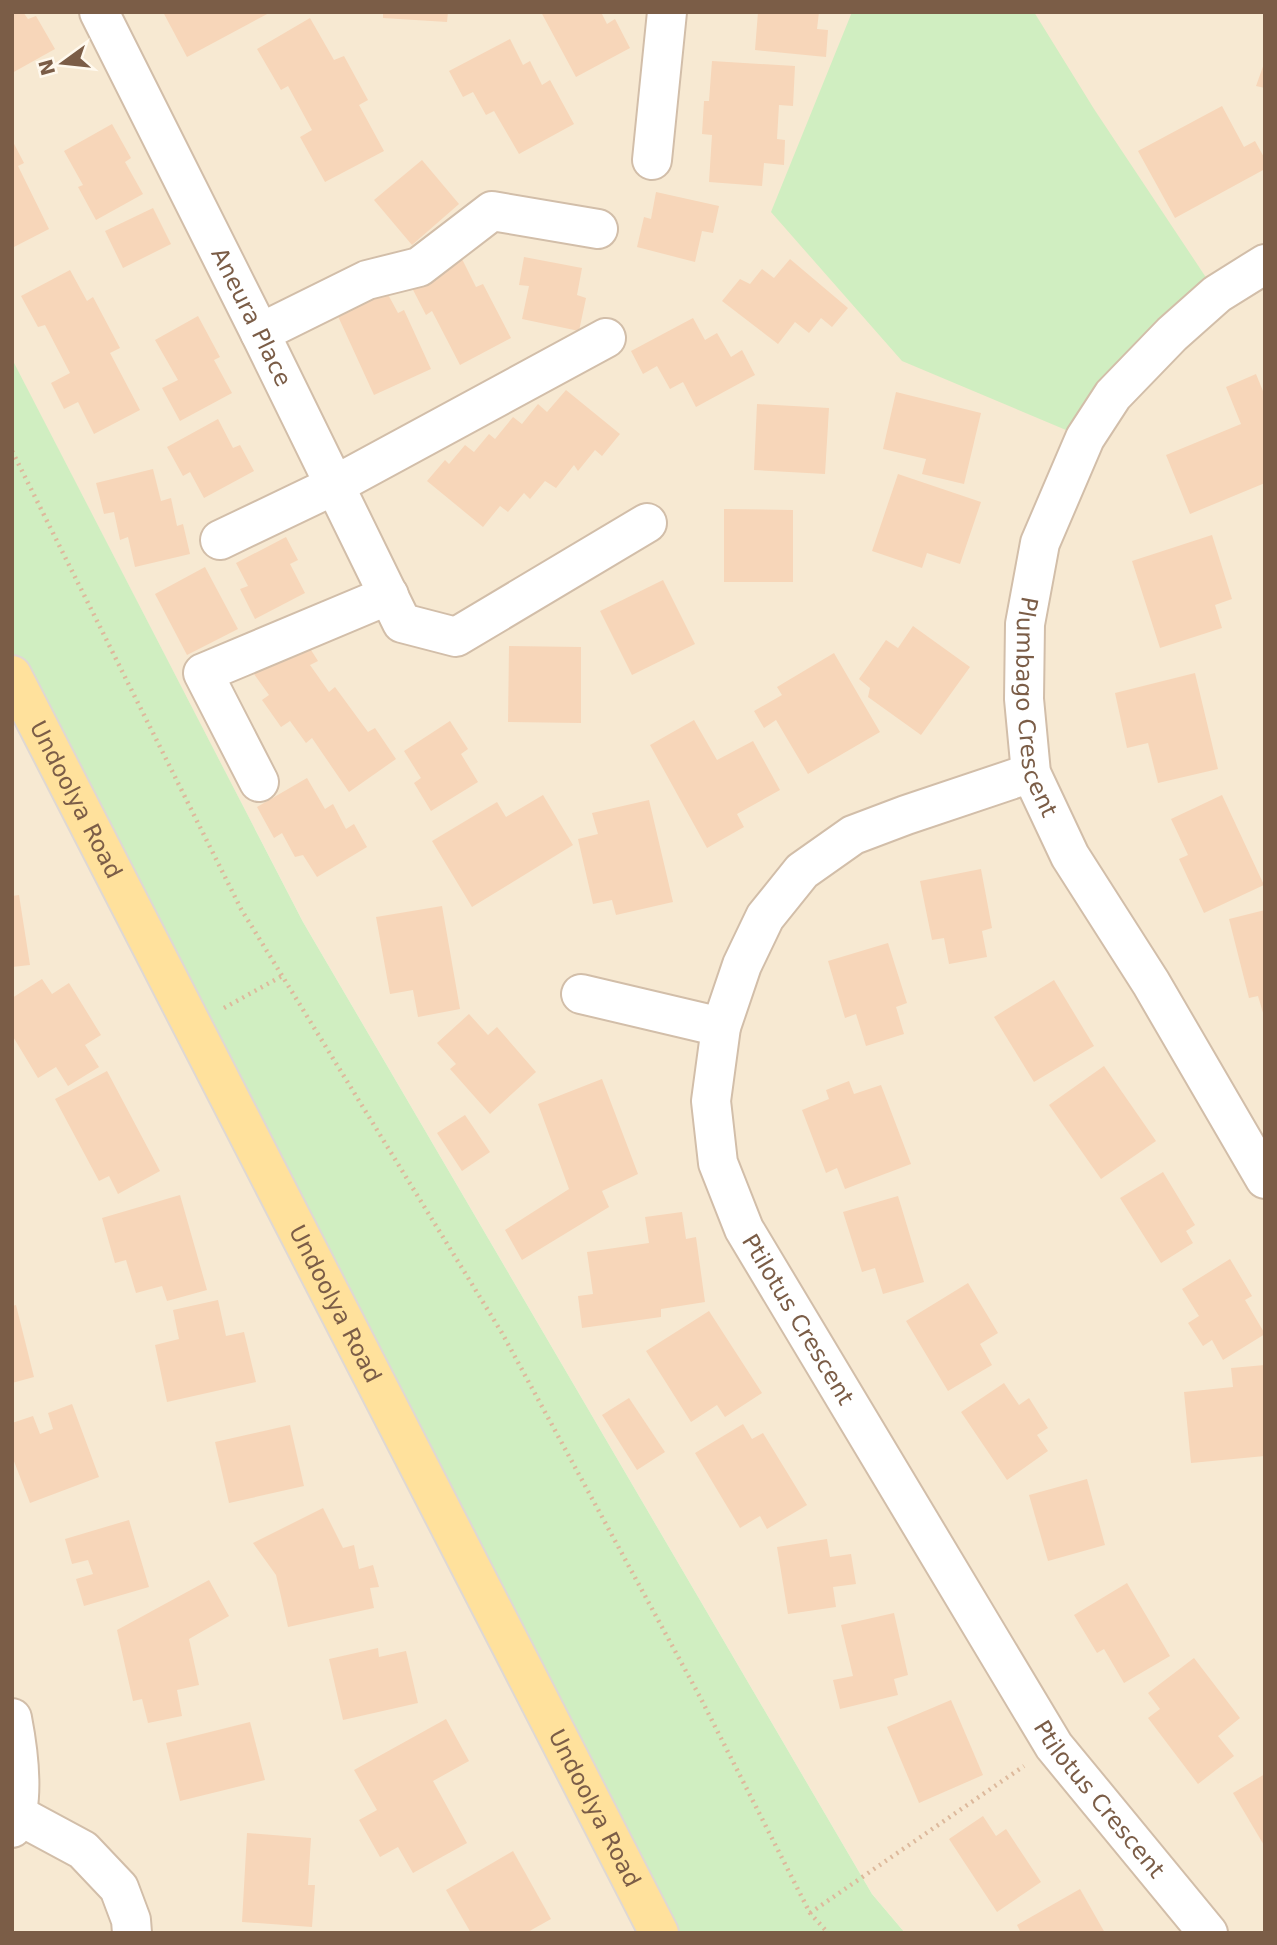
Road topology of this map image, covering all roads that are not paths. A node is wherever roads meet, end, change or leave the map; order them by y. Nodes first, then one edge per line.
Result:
1 (99, 12) edge
2 (667, 12) edge
3 (652, 160) dead end
4 (598, 229) dead end
5 (1265, 264) edge
6 (260, 333) junction
7 (606, 338) dead end
8 (335, 485) junction
9 (647, 523) dead end
10 (220, 540) dead end
11 (396, 609) junction
12 (12, 676) edge
13 (1031, 773) junction
14 (259, 782) dead end
15 (581, 994) dead end
16 (721, 1027) junction
17 (1265, 1180) edge
18 (12, 1718) edge
19 (15, 1821) edge
20 (132, 1933) edge
21 (659, 1933) edge
22 (1208, 1933) edge

1 - 6 street, Aneura Place
2 - 3 street
4 - 6 street
5 - 13 street, Plumbago Crescent
6 - 8 street, Aneura Place
7 - 8 street
8 - 10 street
8 - 11 street, Aneura Place
9 - 11 street
11 - 14 street
12 - 21 main road, Undoolya Road
13 - 16 street, Ptilotus Crescent
13 - 17 street, Plumbago Crescent
15 - 16 street
16 - 22 street, Ptilotus Crescent
18 - 19 street
19 - 20 street

